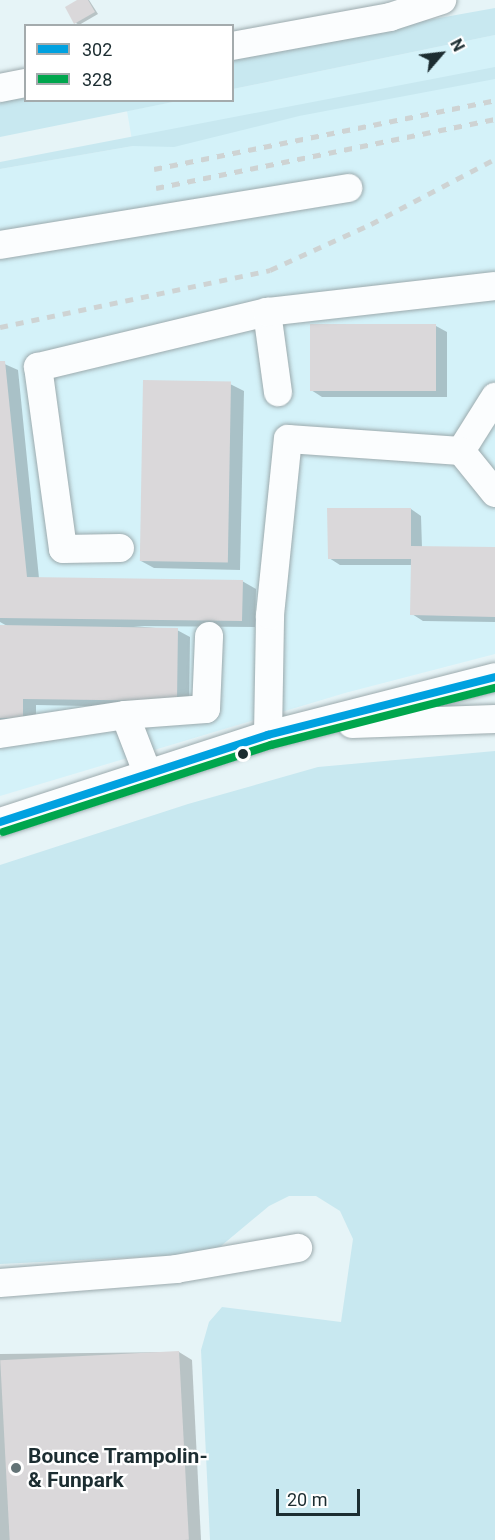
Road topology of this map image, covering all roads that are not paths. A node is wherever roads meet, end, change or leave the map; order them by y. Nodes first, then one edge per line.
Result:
1 (442, 0) edge
2 (234, 46) edge
3 (24, 83) edge
4 (0, 88) edge
5 (348, 188) dead end
6 (0, 245) edge
7 (495, 286) edge
8 (267, 312) junction
9 (278, 392) dead end
10 (495, 397) edge
11 (461, 451) junction
12 (495, 493) edge
13 (120, 548) dead end
14 (209, 636) dead end
15 (495, 677) edge
16 (125, 715) junction
17 (495, 719) edge
18 (279, 731) junction
19 (0, 734) edge
20 (147, 772) junction
21 (0, 822) edge
22 (298, 1248) dead end
23 (0, 1283) edge

1 - 2 street
3 - 4 street
5 - 6 street
7 - 8 street
8 - 9 street
8 - 13 street
10 - 11 street
11 - 12 street
11 - 18 street
14 - 16 street
15 - 18 street
16 - 19 street
16 - 20 street
17 - 18 street
18 - 20 street
20 - 21 street
22 - 23 street

